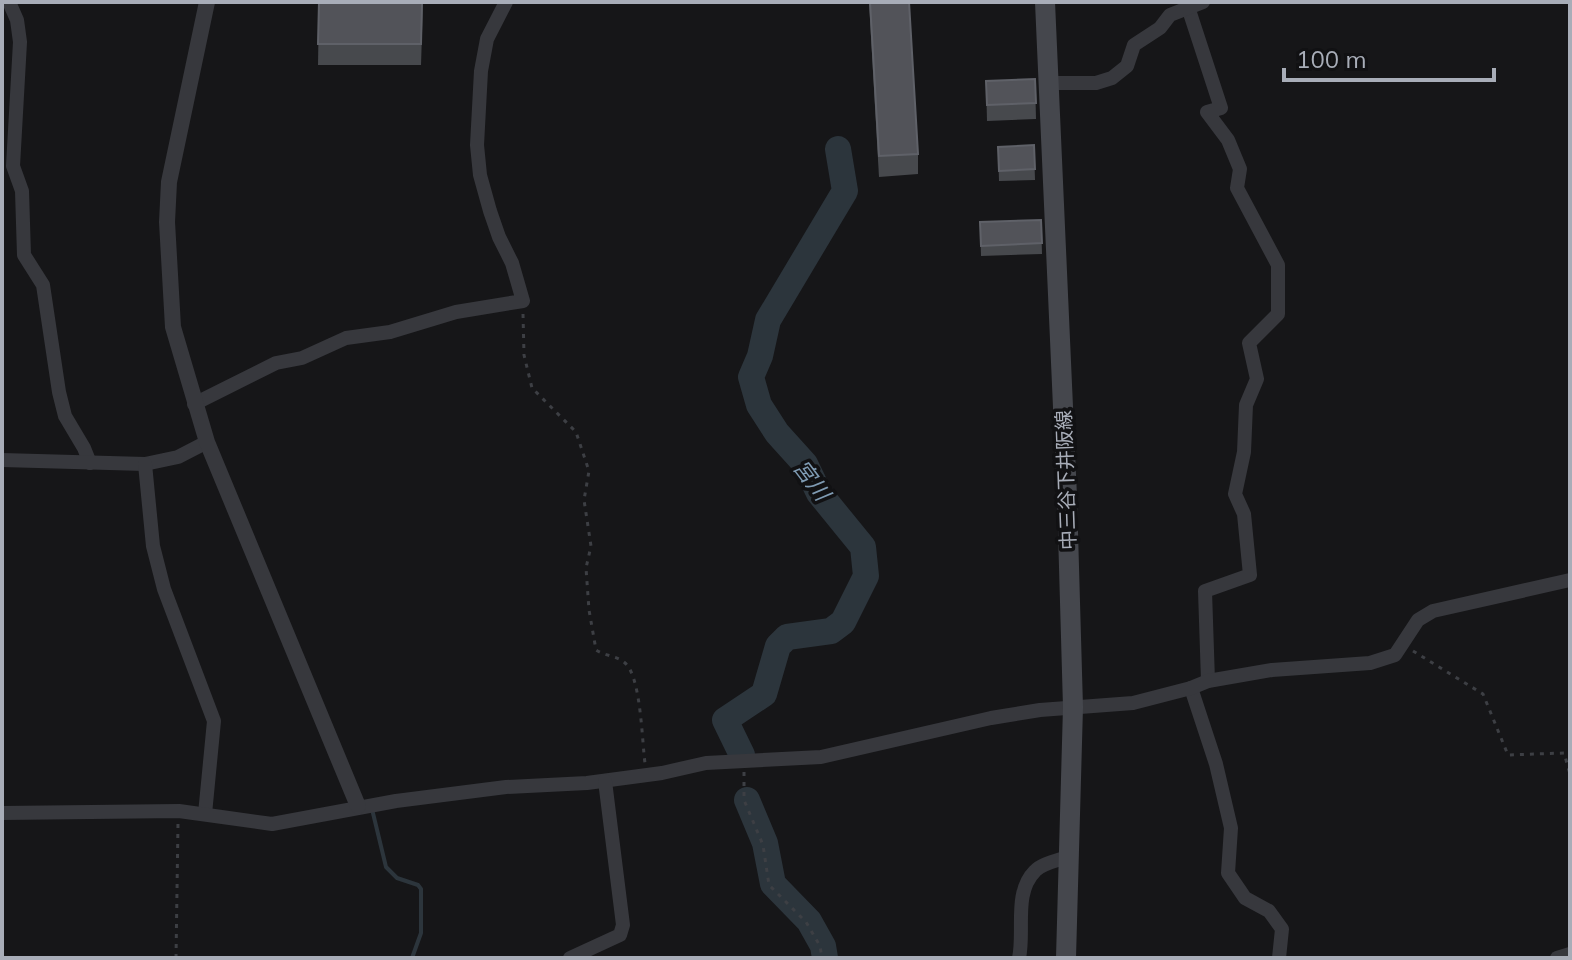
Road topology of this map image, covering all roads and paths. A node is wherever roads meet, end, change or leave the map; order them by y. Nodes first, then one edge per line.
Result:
1 (9, 2) edge
2 (207, 2) edge
3 (506, 2) edge
4 (1045, 2) edge
5 (1196, 4) edge
6 (1048, 83) junction
7 (523, 301) junction
8 (194, 404) junction
9 (207, 442) junction
10 (2, 460) edge
11 (90, 463) junction
12 (145, 464) junction
13 (1570, 580) edge
14 (1403, 645) junction
15 (1208, 681) junction
16 (1191, 688) junction
17 (1073, 707) junction
18 (743, 760) junction
19 (1570, 774) edge
20 (646, 775) junction
21 (605, 781) junction
22 (358, 806) junction
23 (179, 811) junction
24 (2, 813) edge
25 (205, 814) junction
26 (1070, 856) junction
27 (1570, 954) edge
28 (176, 958) edge
29 (570, 958) edge
30 (822, 958) edge
31 (1019, 958) edge
32 (1066, 958) edge
33 (1279, 958) edge
34 (1557, 958) edge

1 - 11 street
2 - 8 street
3 - 7 street
4 - 6 main road, 中三谷下井阪線
5 - 6 street
5 - 15 street
6 - 17 main road, 中三谷下井阪線
7 - 8 street
7 - 20 path
8 - 9 street
9 - 12 street
9 - 22 street
10 - 11 street
11 - 12 street
12 - 25 street
13 - 14 street
14 - 15 street
14 - 19 path
15 - 16 street
16 - 17 street
16 - 33 street
17 - 18 street
17 - 26 main road, 中三谷下井阪線
18 - 20 street
18 - 30 path
20 - 21 street
21 - 22 street
21 - 29 street
22 - 25 street
23 - 24 street
23 - 25 street
23 - 28 path
26 - 31 street
26 - 32 main road, 中三谷下井阪線
27 - 34 street

